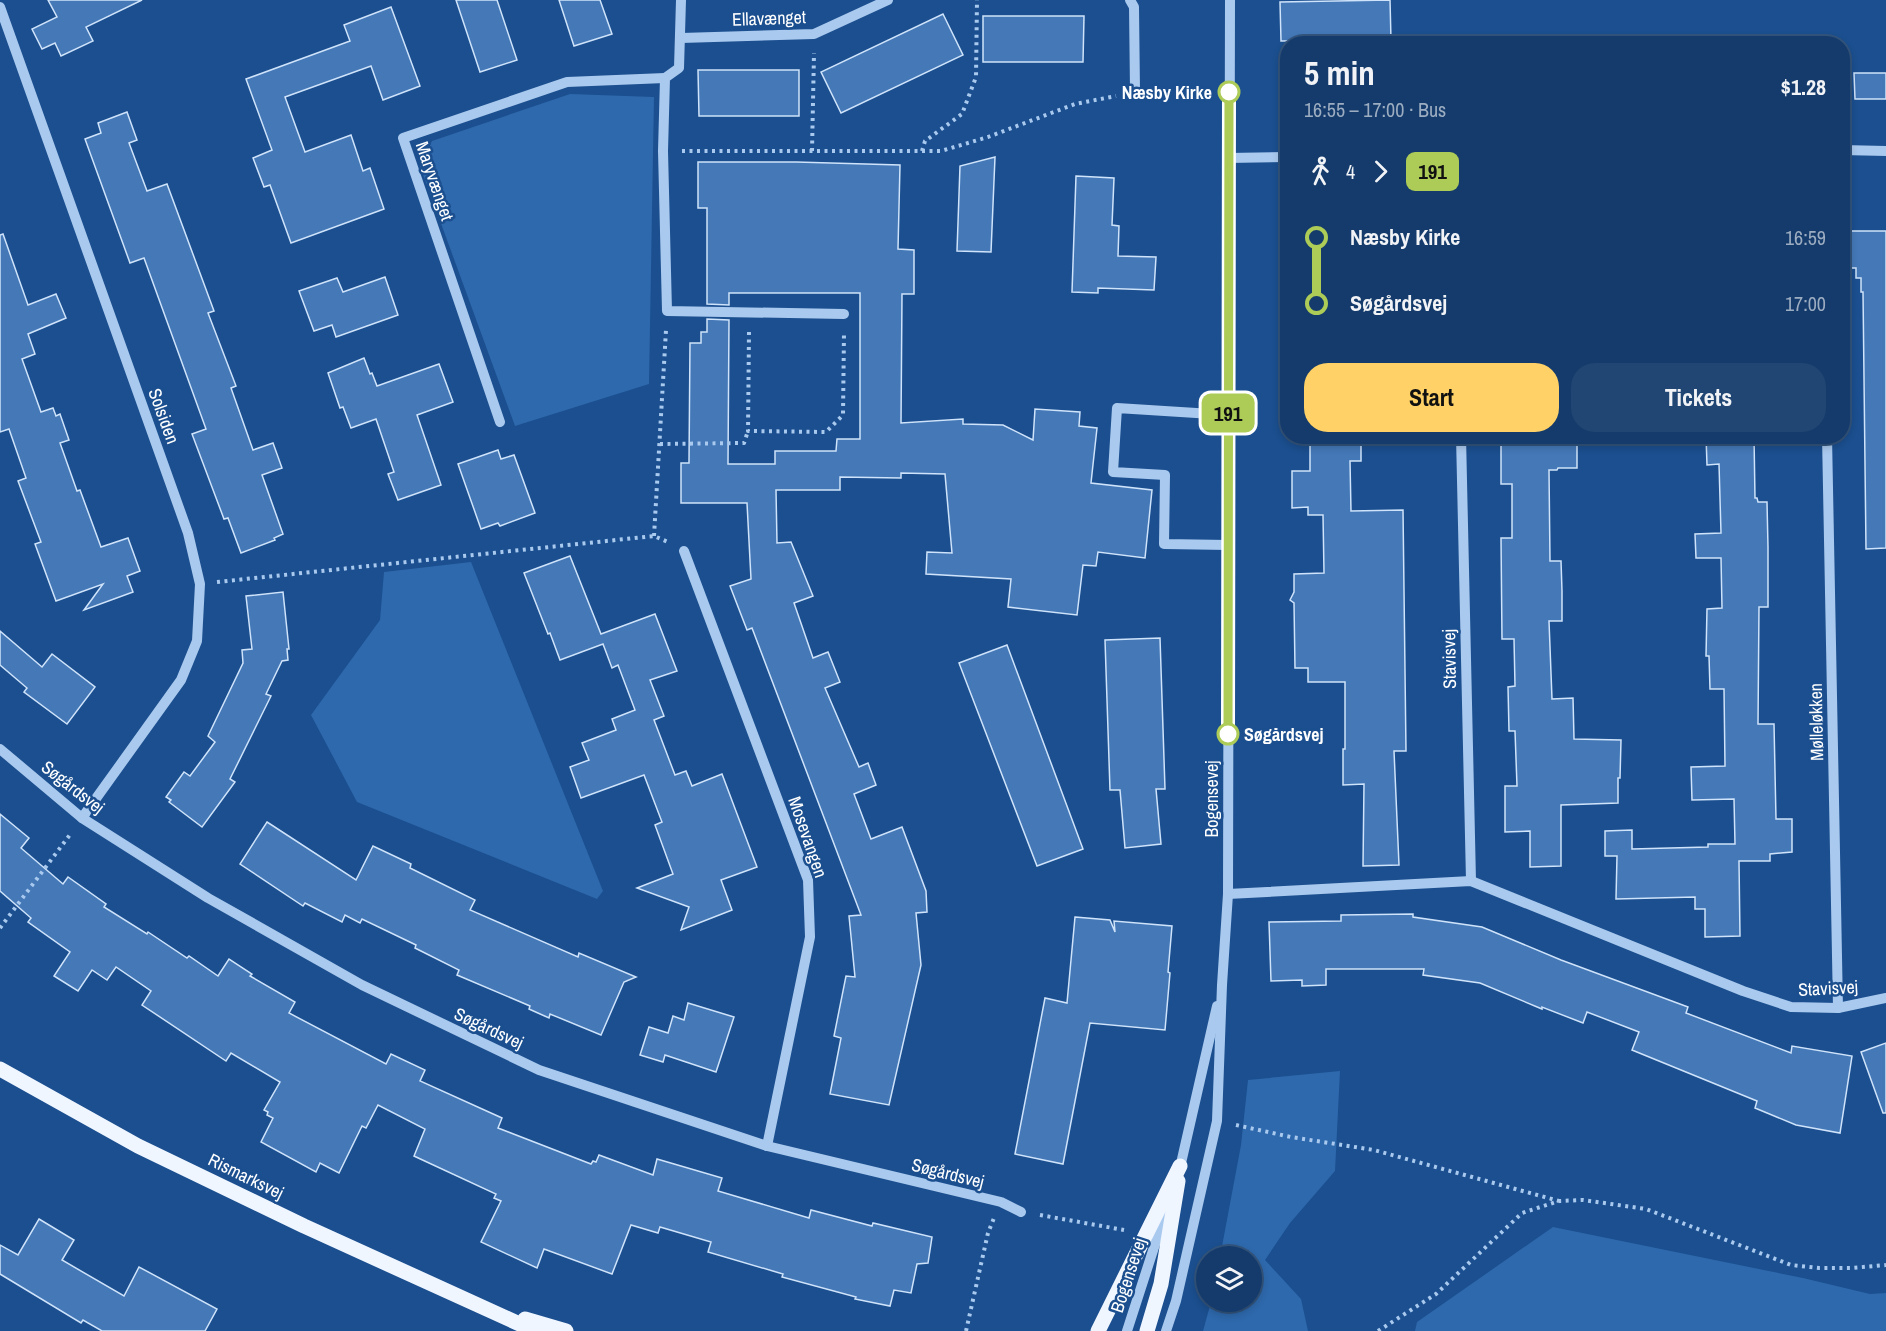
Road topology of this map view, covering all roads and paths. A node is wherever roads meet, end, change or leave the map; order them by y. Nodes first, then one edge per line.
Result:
1 (681, 0) edge
2 (888, 0) edge
3 (976, 0) edge
4 (1130, 0) edge
5 (1230, 0) edge
6 (0, 7) edge
7 (814, 34) junction
8 (681, 38) junction
9 (665, 78) junction
10 (1135, 92) joint
11 (1850, 150) edge
12 (663, 151) junction
13 (812, 151) junction
14 (922, 151) junction
15 (1886, 151) edge
16 (1280, 157) edge
17 (1228, 158) junction
18 (667, 311) junction
19 (749, 313) junction
20 (844, 314) joint
21 (1228, 415) junction
22 (501, 422) dead end
23 (748, 431) junction
24 (660, 444) junction
25 (1461, 444) edge
26 (1827, 444) edge
27 (654, 536) junction
28 (1228, 545) junction
29 (684, 551) joint
30 (200, 584) junction
31 (0, 749) edge
32 (82, 818) junction
33 (1471, 881) junction
34 (1228, 894) junction
35 (0, 928) edge
36 (1222, 985) junction
37 (1886, 998) edge
38 (1838, 1008) junction
39 (0, 1069) edge
40 (1217, 1121) junction
41 (767, 1146) junction
42 (1180, 1166) junction
43 (1559, 1201) junction
44 (1001, 1202) junction
45 (1021, 1212) joint
46 (1135, 1232) dead end
47 (1886, 1265) edge
48 (482, 1306) junction
49 (535, 1331) edge
50 (566, 1331) edge
51 (966, 1331) edge
52 (1098, 1331) edge
53 (1127, 1331) edge
54 (1148, 1331) edge
55 (1166, 1331) edge
56 (1378, 1331) edge

1 - 8 street
2 - 7 street, Ellavænget
3 - 14 path
4 - 10 street
5 - 17 street, Bogensevej
6 - 30 street, Solsiden
7 - 8 street, Ellavænget
7 - 13 path
8 - 9 street
9 - 12 street
9 - 22 street, Maryvænget
10 - 14 path
11 - 15 street
12 - 13 path
12 - 18 street
13 - 14 path
16 - 17 street
17 - 21 street, Bogensevej
18 - 19 street
18 - 24 path
19 - 20 street
19 - 23 path
20 - 23 path
21 - 28 street, Bogensevej
21 - 28 street
23 - 24 path
24 - 27 path
25 - 33 street, Stavisvej
26 - 38 street, Mølleløkken
27 - 29 path
27 - 30 path
28 - 34 street, Bogensevej
29 - 41 street, Mosevangen
30 - 32 street, Solsiden
31 - 32 street, Søgårdsvej
32 - 35 path
32 - 41 street, Søgårdsvej
33 - 34 street, Stavisvej
33 - 38 street, Stavisvej
34 - 36 street, Bogensevej
36 - 40 street, Bogensevej
36 - 42 street, Bogensevej
37 - 38 street, Stavisvej
39 - 48 main road, Rismarksvej
40 - 43 path
40 - 55 street, Bogensevej
41 - 44 street, Søgårdsvej
42 - 52 main road
42 - 53 street, Bogensevej
42 - 54 main road
43 - 47 path
43 - 56 path
44 - 45 street, Søgårdsvej
44 - 51 path
45 - 46 path
48 - 49 main road, Rismarksvej
48 - 50 main road, Rismarksvej

